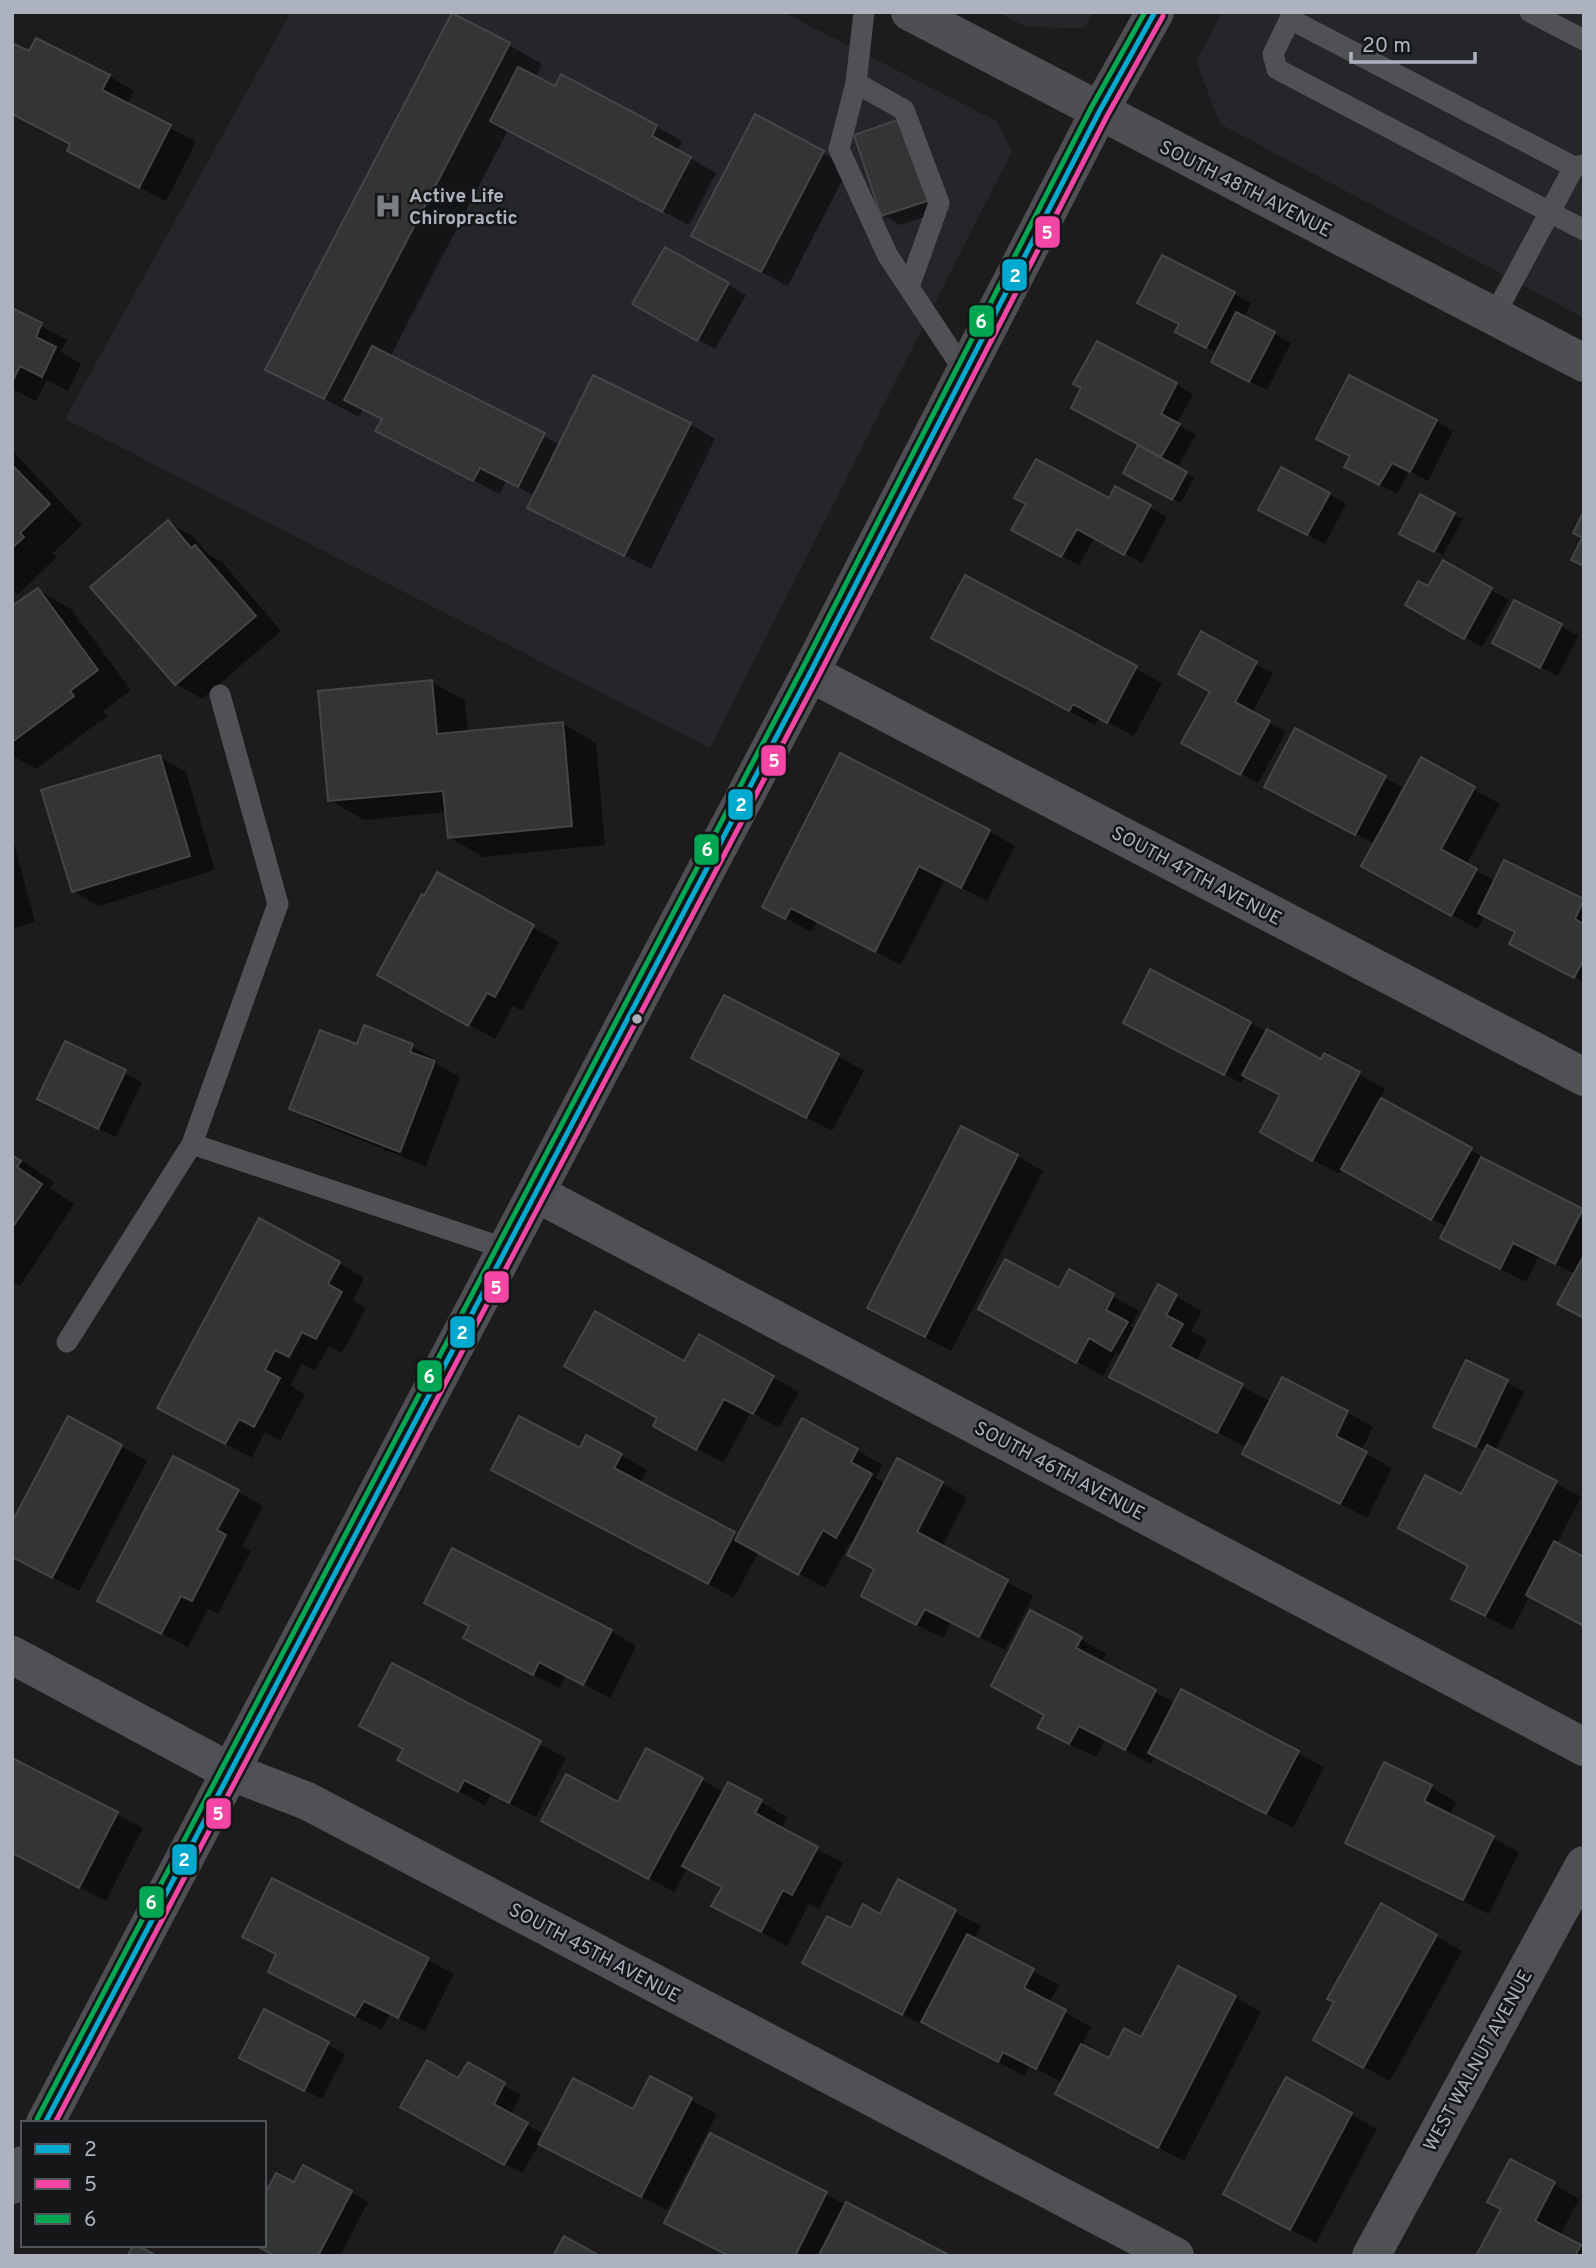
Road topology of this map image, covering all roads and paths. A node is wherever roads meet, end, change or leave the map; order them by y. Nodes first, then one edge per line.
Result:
1 (864, 12) edge
2 (909, 12) edge
3 (1154, 12) edge
4 (1530, 12) edge
5 (1292, 15) edge
6 (1584, 40) edge
7 (856, 83) junction
8 (1099, 112) junction
9 (1579, 166) edge
10 (1550, 212) junction
11 (1584, 230) edge
12 (909, 287) junction
13 (1494, 316) junction
14 (1584, 363) edge
15 (965, 372) junction
16 (810, 673) junction
17 (220, 695) dead end
18 (1584, 1077) edge
19 (192, 1144) junction
20 (537, 1193) junction
21 (507, 1249) junction
22 (67, 1342) dead end
23 (12, 1655) edge
24 (1584, 1747) edge
25 (229, 1771) junction
26 (1584, 1865) edge
27 (46, 2121) edge
28 (21, 2169) edge
29 (12, 2185) edge
30 (1175, 2256) edge
31 (1371, 2256) edge

1 - 7 lane
2 - 8 main road, SOUTH 48TH AVENUE
3 - 8 main road
4 - 6 lane
5 - 9 lane
5 - 10 lane
7 - 12 lane
7 - 12 lane
8 - 13 main road, SOUTH 48TH AVENUE
8 - 15 main road
9 - 10 lane
10 - 11 lane
10 - 13 lane
12 - 15 lane
13 - 14 main road, SOUTH 48TH AVENUE
15 - 16 main road
16 - 18 street, SOUTH 47TH AVENUE
16 - 20 main road
17 - 19 lane
19 - 21 lane
19 - 22 lane
20 - 21 main road
20 - 24 street, SOUTH 46TH AVENUE
21 - 25 main road
23 - 25 street, SOUTH 45TH AVENUE
25 - 27 main road
25 - 30 street, SOUTH 45TH AVENUE
26 - 31 street, WEST WALNUT AVENUE
28 - 29 main road

